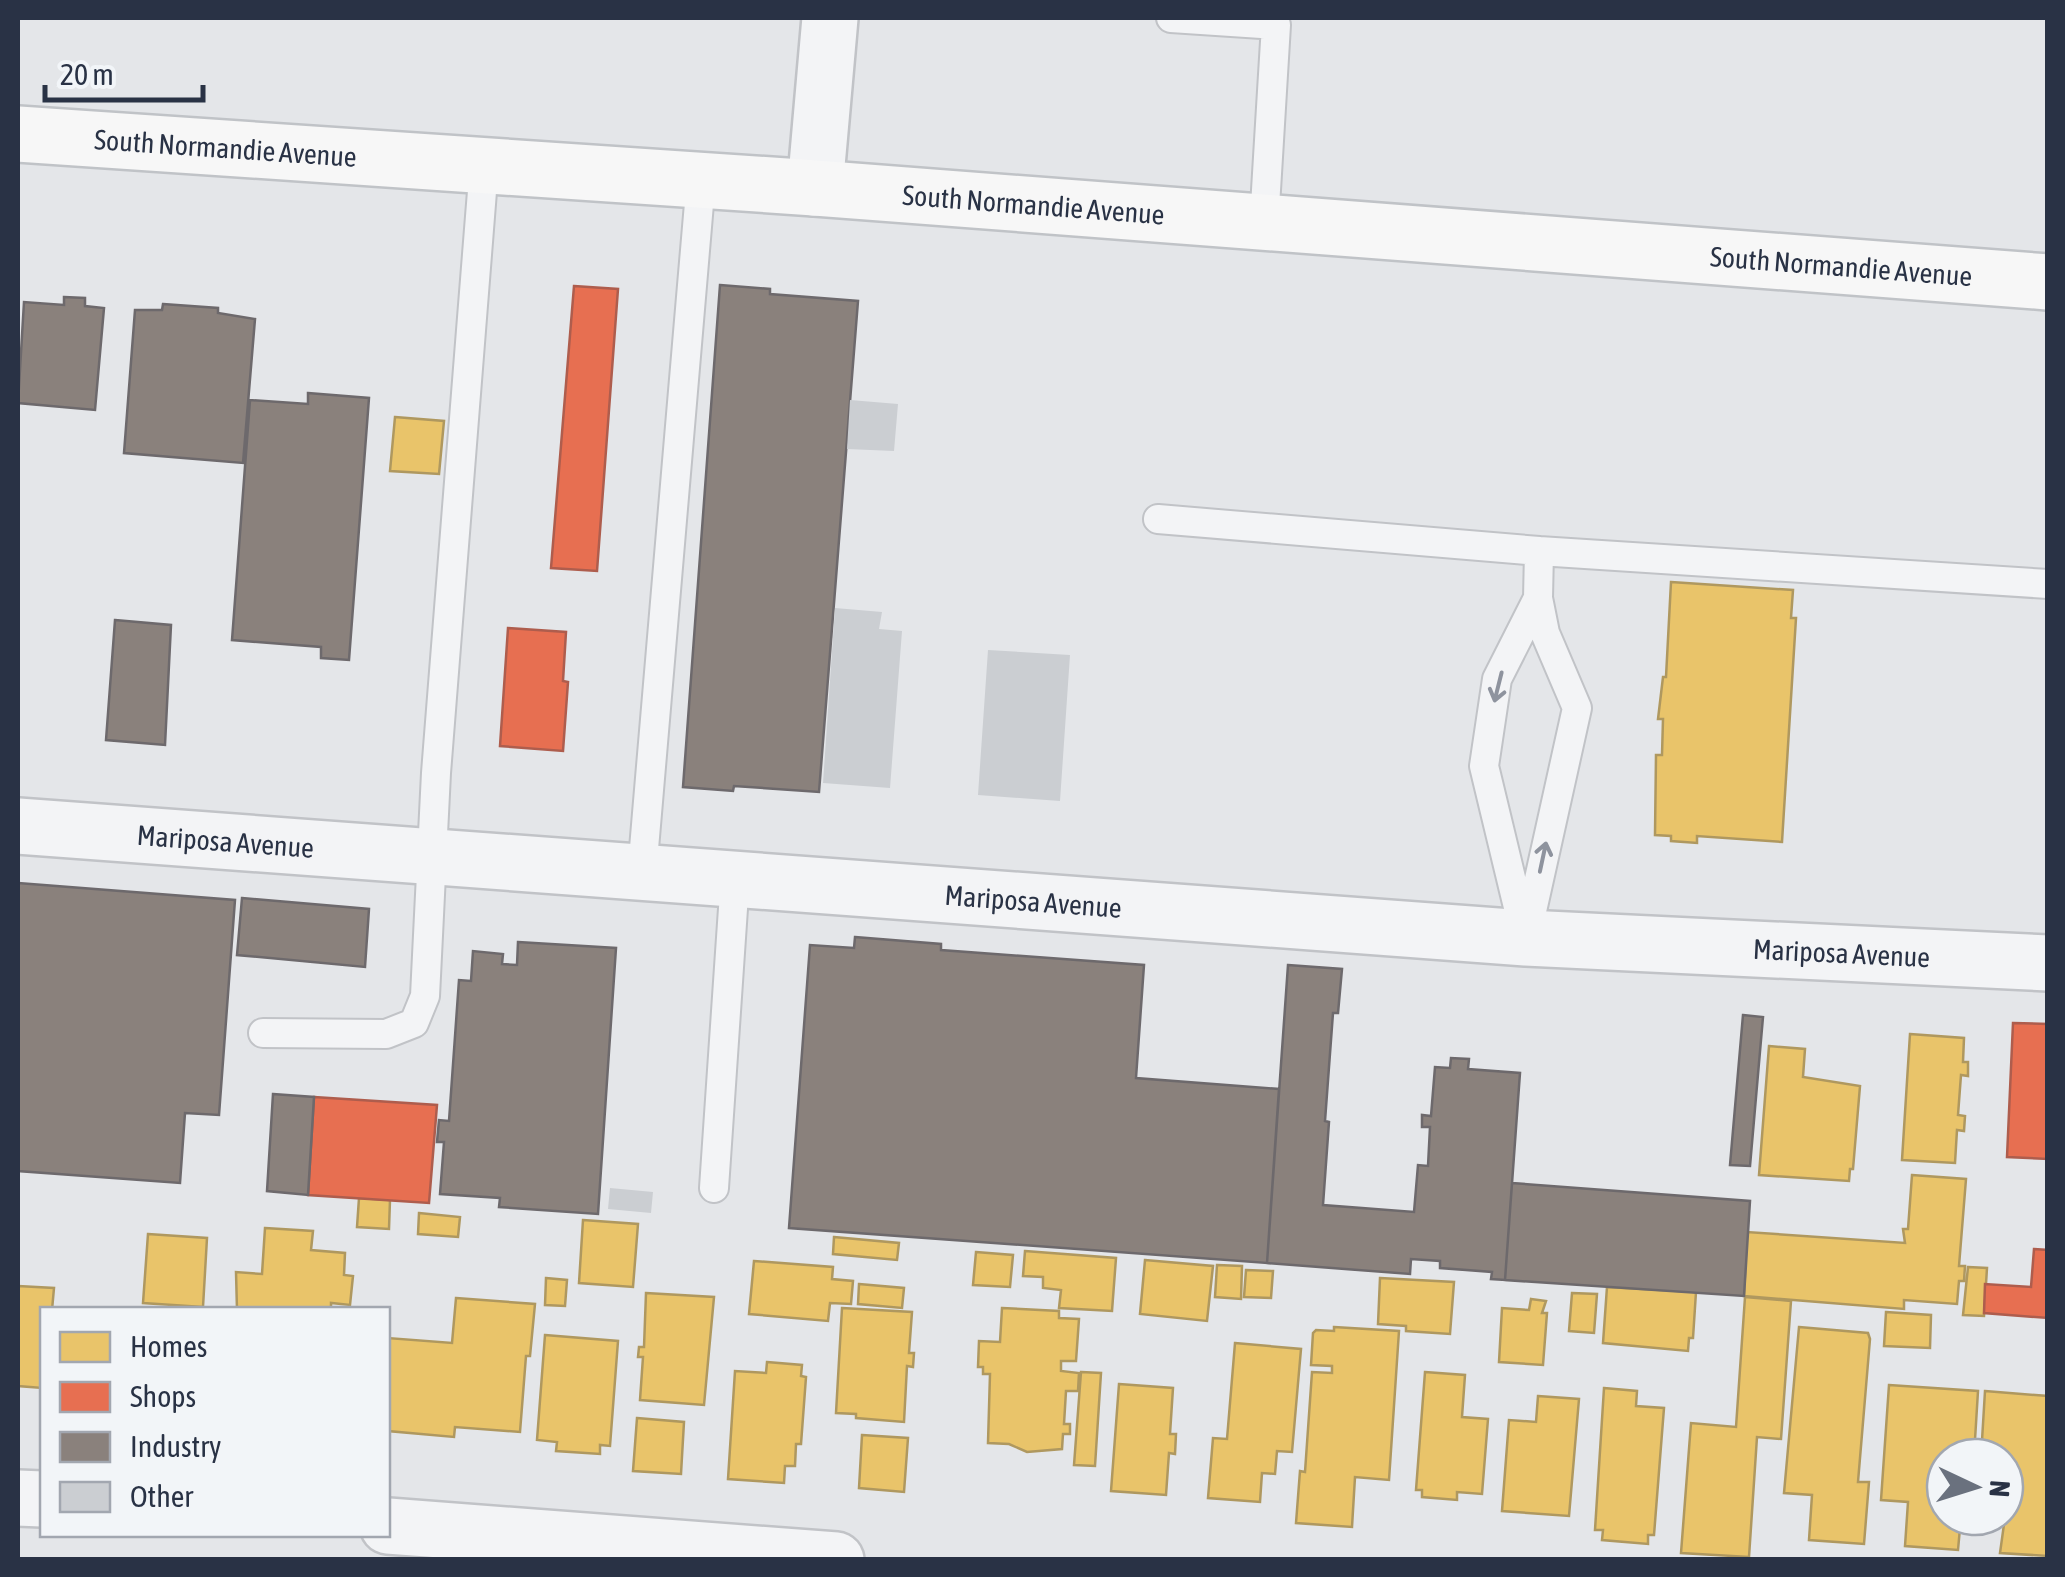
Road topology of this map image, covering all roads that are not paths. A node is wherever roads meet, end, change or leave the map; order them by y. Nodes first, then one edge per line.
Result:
1 (830, 18) edge
2 (1172, 18) edge
3 (18, 134) edge
4 (484, 166) junction
5 (701, 180) junction
6 (815, 188) junction
7 (1264, 223) junction
8 (2048, 282) edge
9 (1158, 518) dead end
10 (1539, 551) junction
11 (2048, 584) edge
12 (1538, 598) junction
13 (18, 826) edge
14 (430, 856) junction
15 (642, 872) junction
16 (735, 879) junction
17 (1526, 938) junction
18 (2048, 963) edge
19 (263, 1033) dead end
20 (714, 1188) dead end
21 (390, 1526) edge
22 (836, 1560) edge

1 - 6 street
2 - 7 lane
3 - 4 main road, South Normandie Avenue
4 - 5 main road, South Normandie Avenue
4 - 14 lane
5 - 6 main road, South Normandie Avenue
5 - 15 lane
6 - 7 main road, South Normandie Avenue
7 - 8 main road, South Normandie Avenue
9 - 10 lane
10 - 11 lane
10 - 12 lane
17 -> 12 lane
12 -> 17 lane
13 - 14 street, Mariposa Avenue
14 - 15 street, Mariposa Avenue
14 - 19 lane
15 - 16 street, Mariposa Avenue
16 - 17 street, Mariposa Avenue
16 - 20 lane
17 - 18 street, Mariposa Avenue
21 - 22 street

